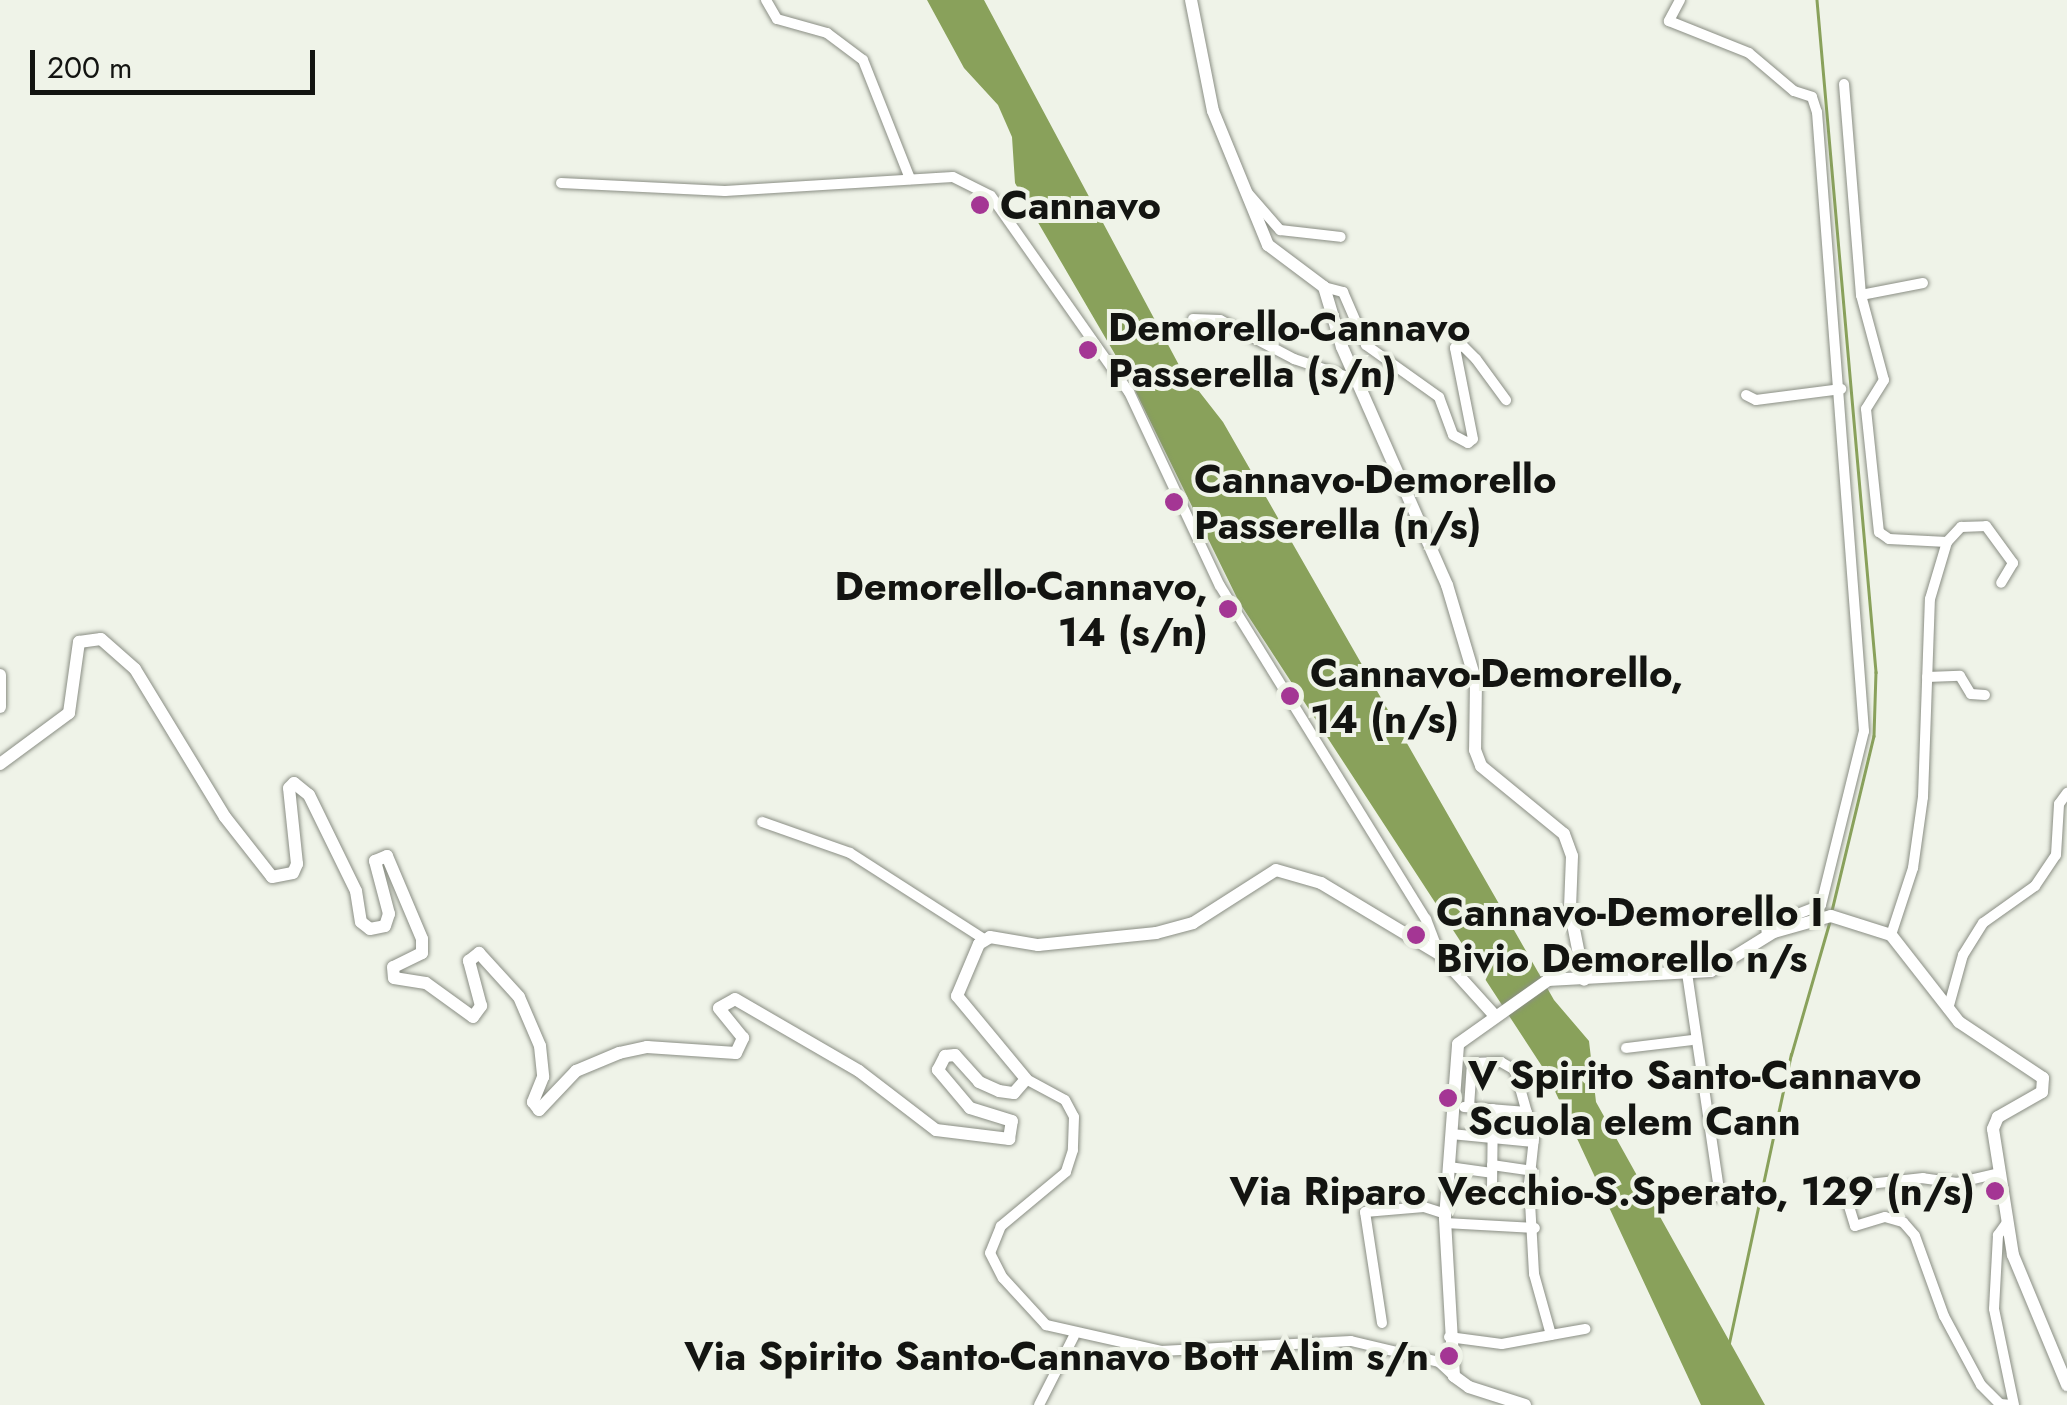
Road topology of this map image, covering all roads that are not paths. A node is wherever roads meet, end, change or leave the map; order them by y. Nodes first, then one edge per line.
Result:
1 (766, 0) edge
2 (1192, 0) edge
3 (1680, 0) edge
4 (1844, 84) dead end
5 (910, 179) junction
6 (562, 183) dead end
7 (1246, 190) junction
8 (1341, 237) dead end
9 (1923, 283) dead end
10 (1324, 287) junction
11 (1860, 295) junction
12 (1193, 318) dead end
13 (1356, 380) junction
14 (1841, 389) junction
15 (1746, 395) dead end
16 (1506, 400) dead end
17 (1947, 542) junction
18 (2001, 583) dead end
19 (0, 676) edge
20 (1927, 677) junction
21 (1984, 695) dead end
22 (0, 707) edge
23 (0, 764) edge
24 (2067, 793) edge
25 (762, 822) dead end
26 (1770, 934) junction
27 (1892, 935) junction
28 (984, 939) junction
29 (1439, 954) junction
30 (1688, 973) junction
31 (1584, 980) junction
32 (1948, 1009) junction
33 (1497, 1014) junction
34 (1692, 1040) junction
35 (1626, 1048) dead end
36 (1026, 1079) junction
37 (1454, 1106) junction
38 (1469, 1108) junction
39 (1493, 1109) junction
40 (1527, 1112) junction
41 (1451, 1134) junction
42 (1491, 1138) junction
43 (1534, 1142) junction
44 (1448, 1167) junction
45 (1492, 1169) junction
46 (1534, 1171) junction
47 (1999, 1173) junction
48 (1492, 1187) dead end
49 (1705, 1197) dead end
50 (1445, 1218) junction
51 (2006, 1224) junction
52 (1534, 1228) junction
53 (1382, 1323) dead end
54 (1585, 1329) dead end
55 (1551, 1334) junction
56 (1074, 1336) junction
57 (1449, 1336) junction
58 (1454, 1376) junction
59 (2067, 1385) edge
60 (1038, 1405) edge
61 (1525, 1405) edge
62 (2013, 1405) edge

1 - 5 street
2 - 7 street
3 - 14 street
4 - 11 street
5 - 6 street
5 - 29 street
7 - 8 street
7 - 10 street
9 - 11 street
10 - 13 street
10 - 16 street
11 - 17 street
12 - 13 street
13 - 31 street
14 - 15 street
14 - 26 street
17 - 18 street
17 - 20 street
19 - 22 street
20 - 21 street
20 - 27 street
23 - 36 street
24 - 32 street
25 - 28 street
26 - 27 street
26 - 30 street
27 - 32 street
28 - 29 street
28 - 36 street
29 - 33 street
30 - 31 street
30 - 34 street
31 - 33 street
32 - 47 street
33 - 37 street
34 - 35 street
34 - 49 street
36 - 56 street
37 - 38 street
37 - 41 street
38 - 39 street
38 - 40 street
39 - 40 street
39 - 42 street
40 - 43 street
41 - 42 street
41 - 44 street
42 - 43 street
42 - 45 street
43 - 46 street
44 - 45 street
44 - 50 street
45 - 46 street
45 - 48 street
46 - 52 street
47 - 51 street
47 - 62 street
50 - 52 street
50 - 53 street
50 - 57 street
51 - 59 street
51 - 62 street
52 - 55 street
54 - 55 street
55 - 57 street
56 - 58 street
56 - 60 street
57 - 58 street
58 - 61 street

